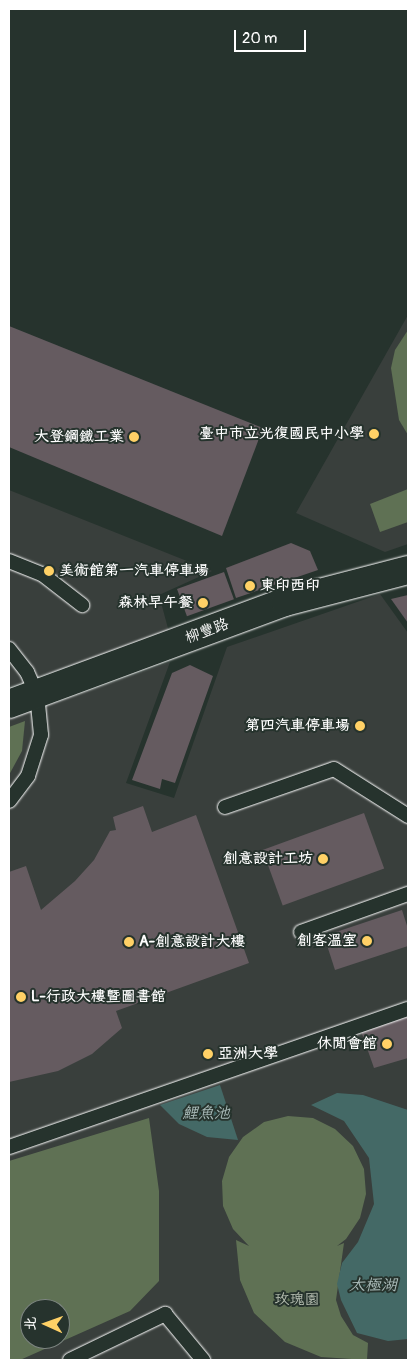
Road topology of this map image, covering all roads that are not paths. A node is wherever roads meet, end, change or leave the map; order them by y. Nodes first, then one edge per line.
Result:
1 (9, 561) edge
2 (408, 570) edge
3 (82, 605) dead end
4 (9, 648) edge
5 (36, 694) junction
6 (9, 704) edge
7 (9, 801) edge
8 (224, 807) dead end
9 (408, 816) edge
10 (408, 894) edge
11 (302, 932) dead end
12 (408, 1009) edge
13 (9, 1147) edge
14 (70, 1360) edge
15 (203, 1360) edge

1 - 3 lane
2 - 5 street, 柳豐路
4 - 5 lane
5 - 6 street, 柳豐路
5 - 7 lane
8 - 9 lane
10 - 11 lane
12 - 13 lane
14 - 15 lane

